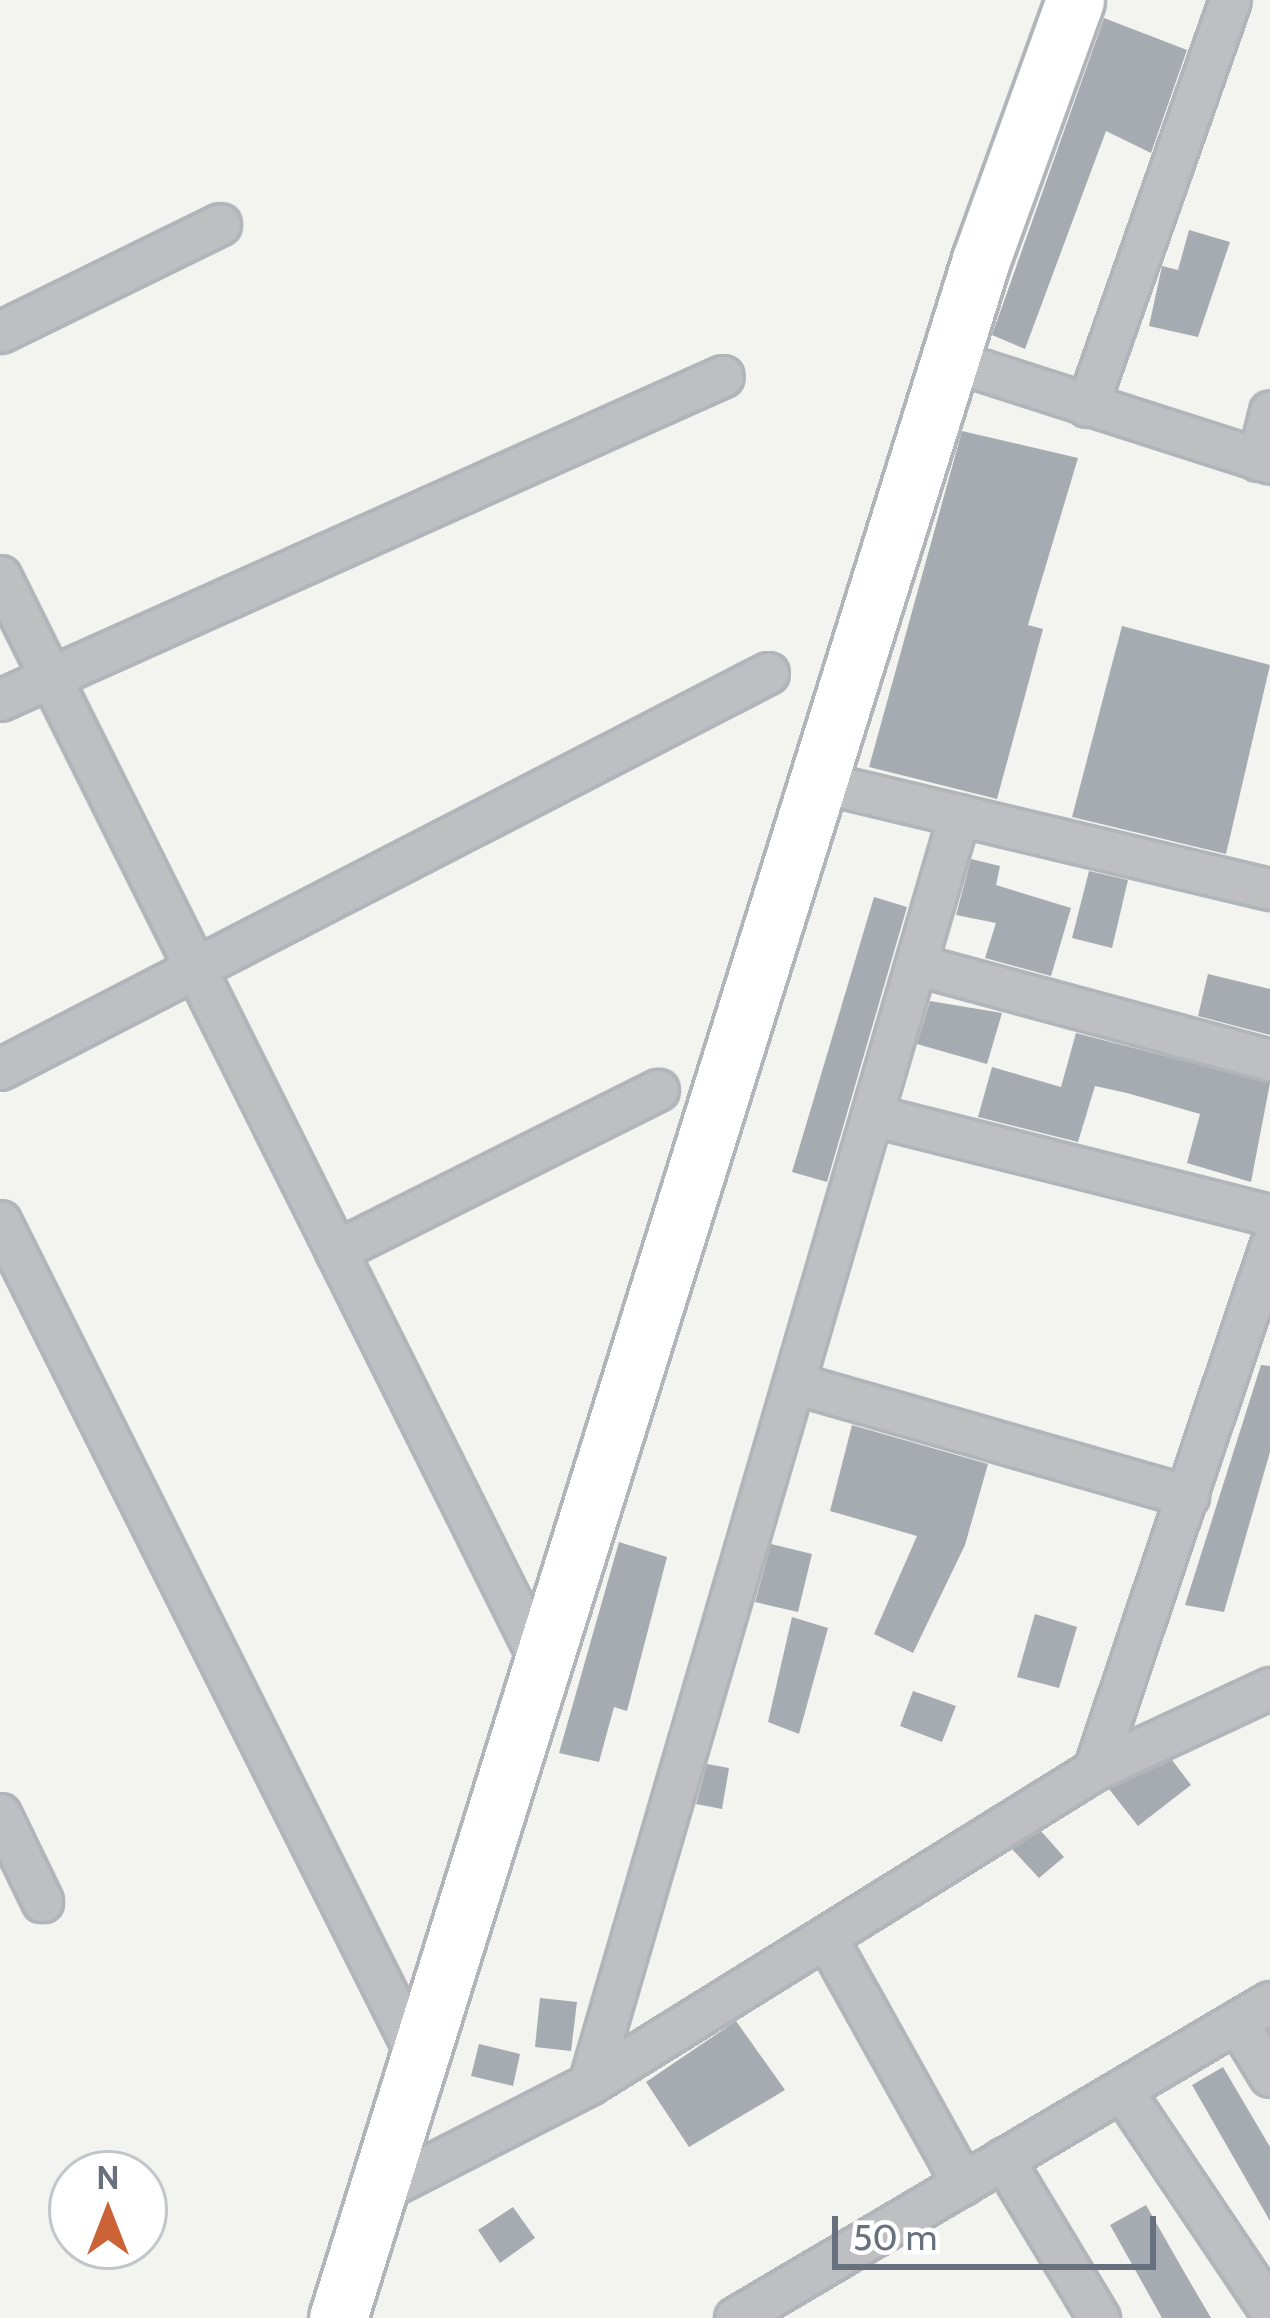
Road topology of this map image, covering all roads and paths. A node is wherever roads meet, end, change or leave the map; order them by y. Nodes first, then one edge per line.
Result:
1 (1075, 0) edge
2 (1230, 0) edge
3 (220, 224) dead end
4 (0, 332) edge
5 (950, 360) junction
6 (723, 376) dead end
7 (1087, 406) junction
8 (1270, 411) edge
9 (1264, 461) edge
10 (0, 576) edge
11 (768, 673) dead end
12 (49, 674) junction
13 (0, 700) edge
14 (820, 782) junction
15 (959, 815) junction
16 (1270, 889) edge
17 (918, 965) junction
18 (197, 971) junction
19 (1270, 1060) edge
20 (0, 1069) edge
21 (658, 1090) dead end
22 (875, 1116) junction
23 (1270, 1215) edge
24 (0, 1221) edge
25 (1270, 1247) edge
26 (336, 1251) junction
27 (794, 1384) junction
28 (1188, 1496) junction
29 (544, 1667) junction
30 (1270, 1688) edge
31 (1094, 1770) junction
32 (0, 1814) edge
33 (42, 1901) dead end
34 (828, 1942) junction
35 (1253, 2012) edge
36 (419, 2059) junction
37 (1270, 2076) edge
38 (589, 2084) junction
39 (1122, 2090) junction
40 (1004, 2159) junction
41 (962, 2184) junction
42 (378, 2192) junction
43 (1270, 2310) edge
44 (759, 2312) edge
45 (338, 2318) edge
46 (1099, 2318) edge

1 - 5 main road
2 - 7 street
3 - 4 street
5 - 7 street
5 - 14 main road
6 - 12 street
7 - 9 street
8 - 9 street
10 - 12 street
11 - 18 street
12 - 13 street
12 - 18 street
14 - 15 street
14 - 29 main road
15 - 16 street
15 - 17 street
17 - 19 street
17 - 22 street
18 - 20 street
18 - 26 street
21 - 26 street
22 - 23 street
22 - 27 street
24 - 36 street
25 - 28 street
26 - 29 street
27 - 28 street
27 - 38 street
28 - 31 street
29 - 36 main road
30 - 31 street
31 - 34 street
32 - 33 street
34 - 38 street
34 - 41 street
35 - 37 street
35 - 39 street
36 - 42 main road
38 - 42 street
39 - 40 street
39 - 43 street
40 - 41 street
40 - 46 street
41 - 44 street
42 - 45 main road

